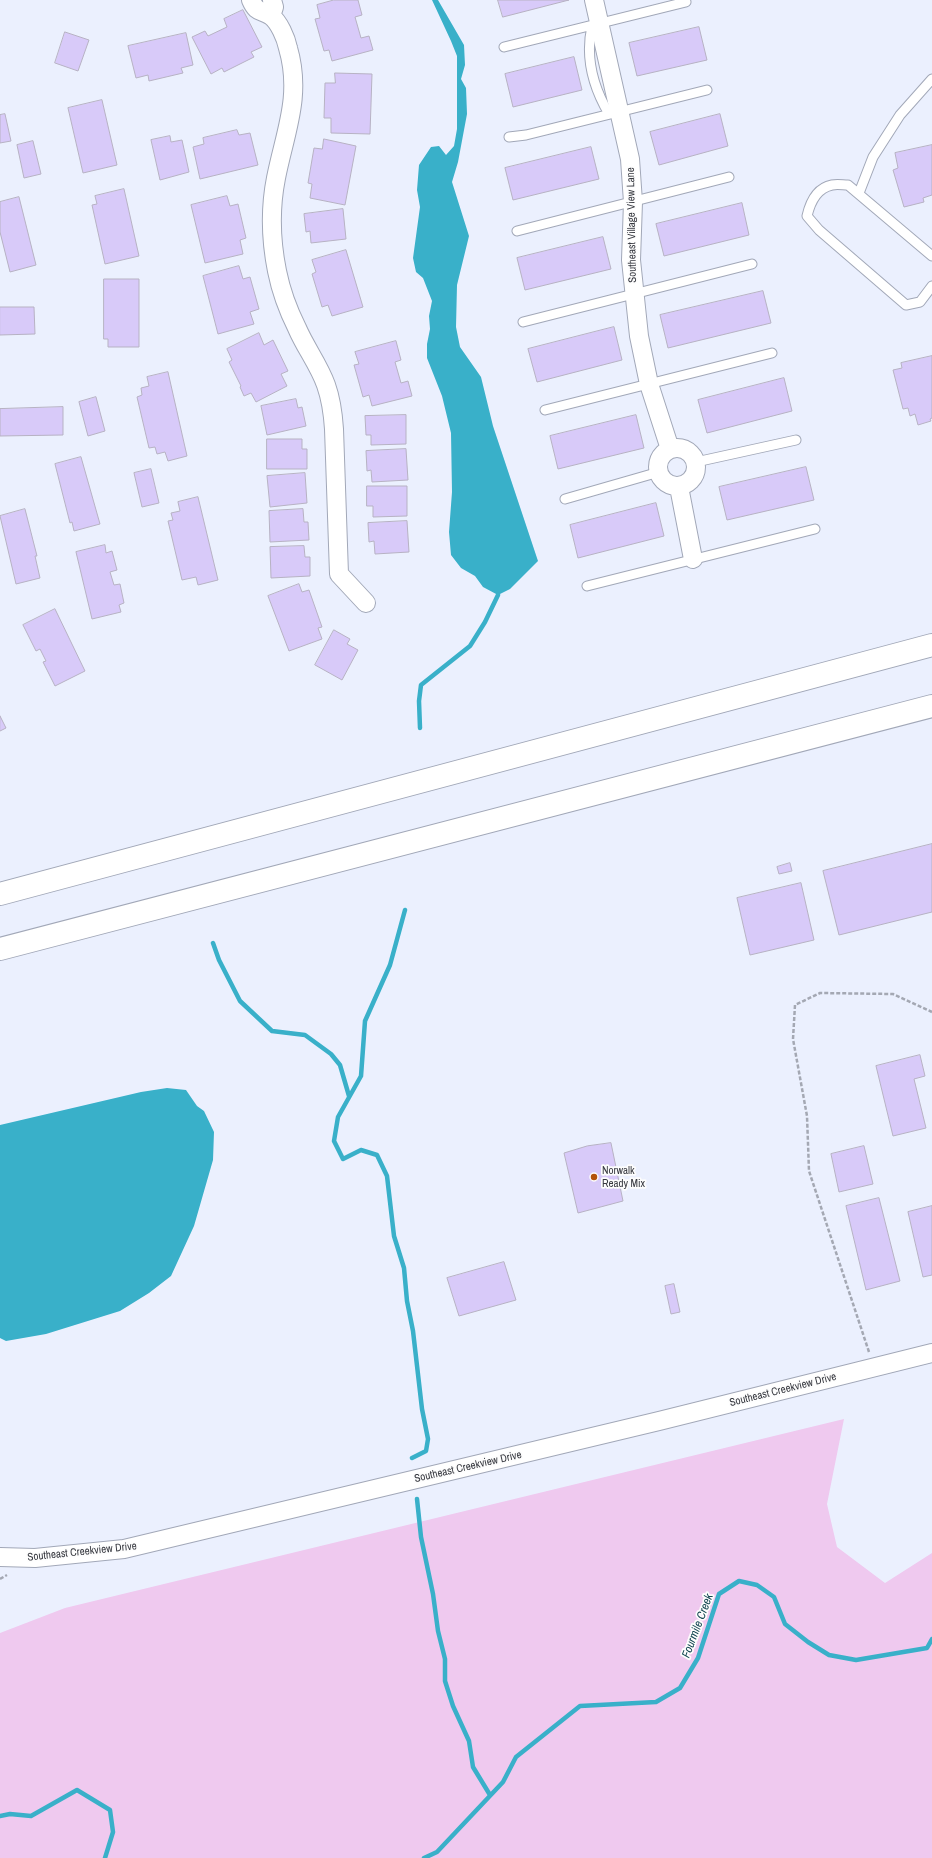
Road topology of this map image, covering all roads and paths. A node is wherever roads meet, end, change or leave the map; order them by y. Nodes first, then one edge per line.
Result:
1 (251, 0) edge
2 (594, 0) edge
3 (686, 2) dead end
4 (271, 8) edge
5 (596, 25) junction
6 (504, 47) dead end
7 (932, 79) edge
8 (707, 90) dead end
9 (615, 113) junction
10 (509, 136) dead end
11 (729, 177) dead end
12 (859, 193) junction
13 (632, 202) junction
14 (517, 231) dead end
15 (932, 256) edge
16 (752, 264) dead end
17 (932, 286) edge
18 (634, 295) junction
19 (523, 322) dead end
20 (772, 353) dead end
21 (649, 384) junction
22 (545, 410) dead end
23 (796, 440) dead end
24 (670, 449) junction
25 (696, 462) junction
26 (658, 472) junction
27 (679, 487) junction
28 (564, 499) dead end
29 (815, 529) dead end
30 (693, 559) junction
31 (587, 586) dead end
32 (366, 603) dead end
33 (932, 644) edge
34 (932, 706) edge
35 (0, 894) edge
36 (0, 949) edge
37 (932, 1012) edge
38 (932, 1353) edge
39 (874, 1367) junction
40 (0, 1557) edge

1 - 4 street
2 - 5 street, Southeast Village View Lane
3 - 5 lane
4 - 32 street
5 - 6 lane
5 - 9 street, Southeast Village View Lane
7 - 12 lane
8 - 9 lane
9 - 10 lane
9 - 13 street, Southeast Village View Lane
11 - 13 lane
12 - 15 lane
12 - 17 lane
13 - 14 lane
13 - 18 street, Southeast Village View Lane
16 - 18 lane
18 - 19 lane
18 - 21 street, Southeast Village View Lane
20 - 21 lane
21 - 22 lane
21 - 24 street, Southeast Village View Lane
23 - 25 lane
24 - 25 street
24 - 26 street
25 - 27 street
26 - 27 street
26 - 28 lane
27 - 30 street
29 - 30 lane
30 - 31 lane
33 - 35 highway
34 - 36 highway
37 - 39 path
38 - 39 street, Southeast Creekview Drive
39 - 40 street, Southeast Creekview Drive

